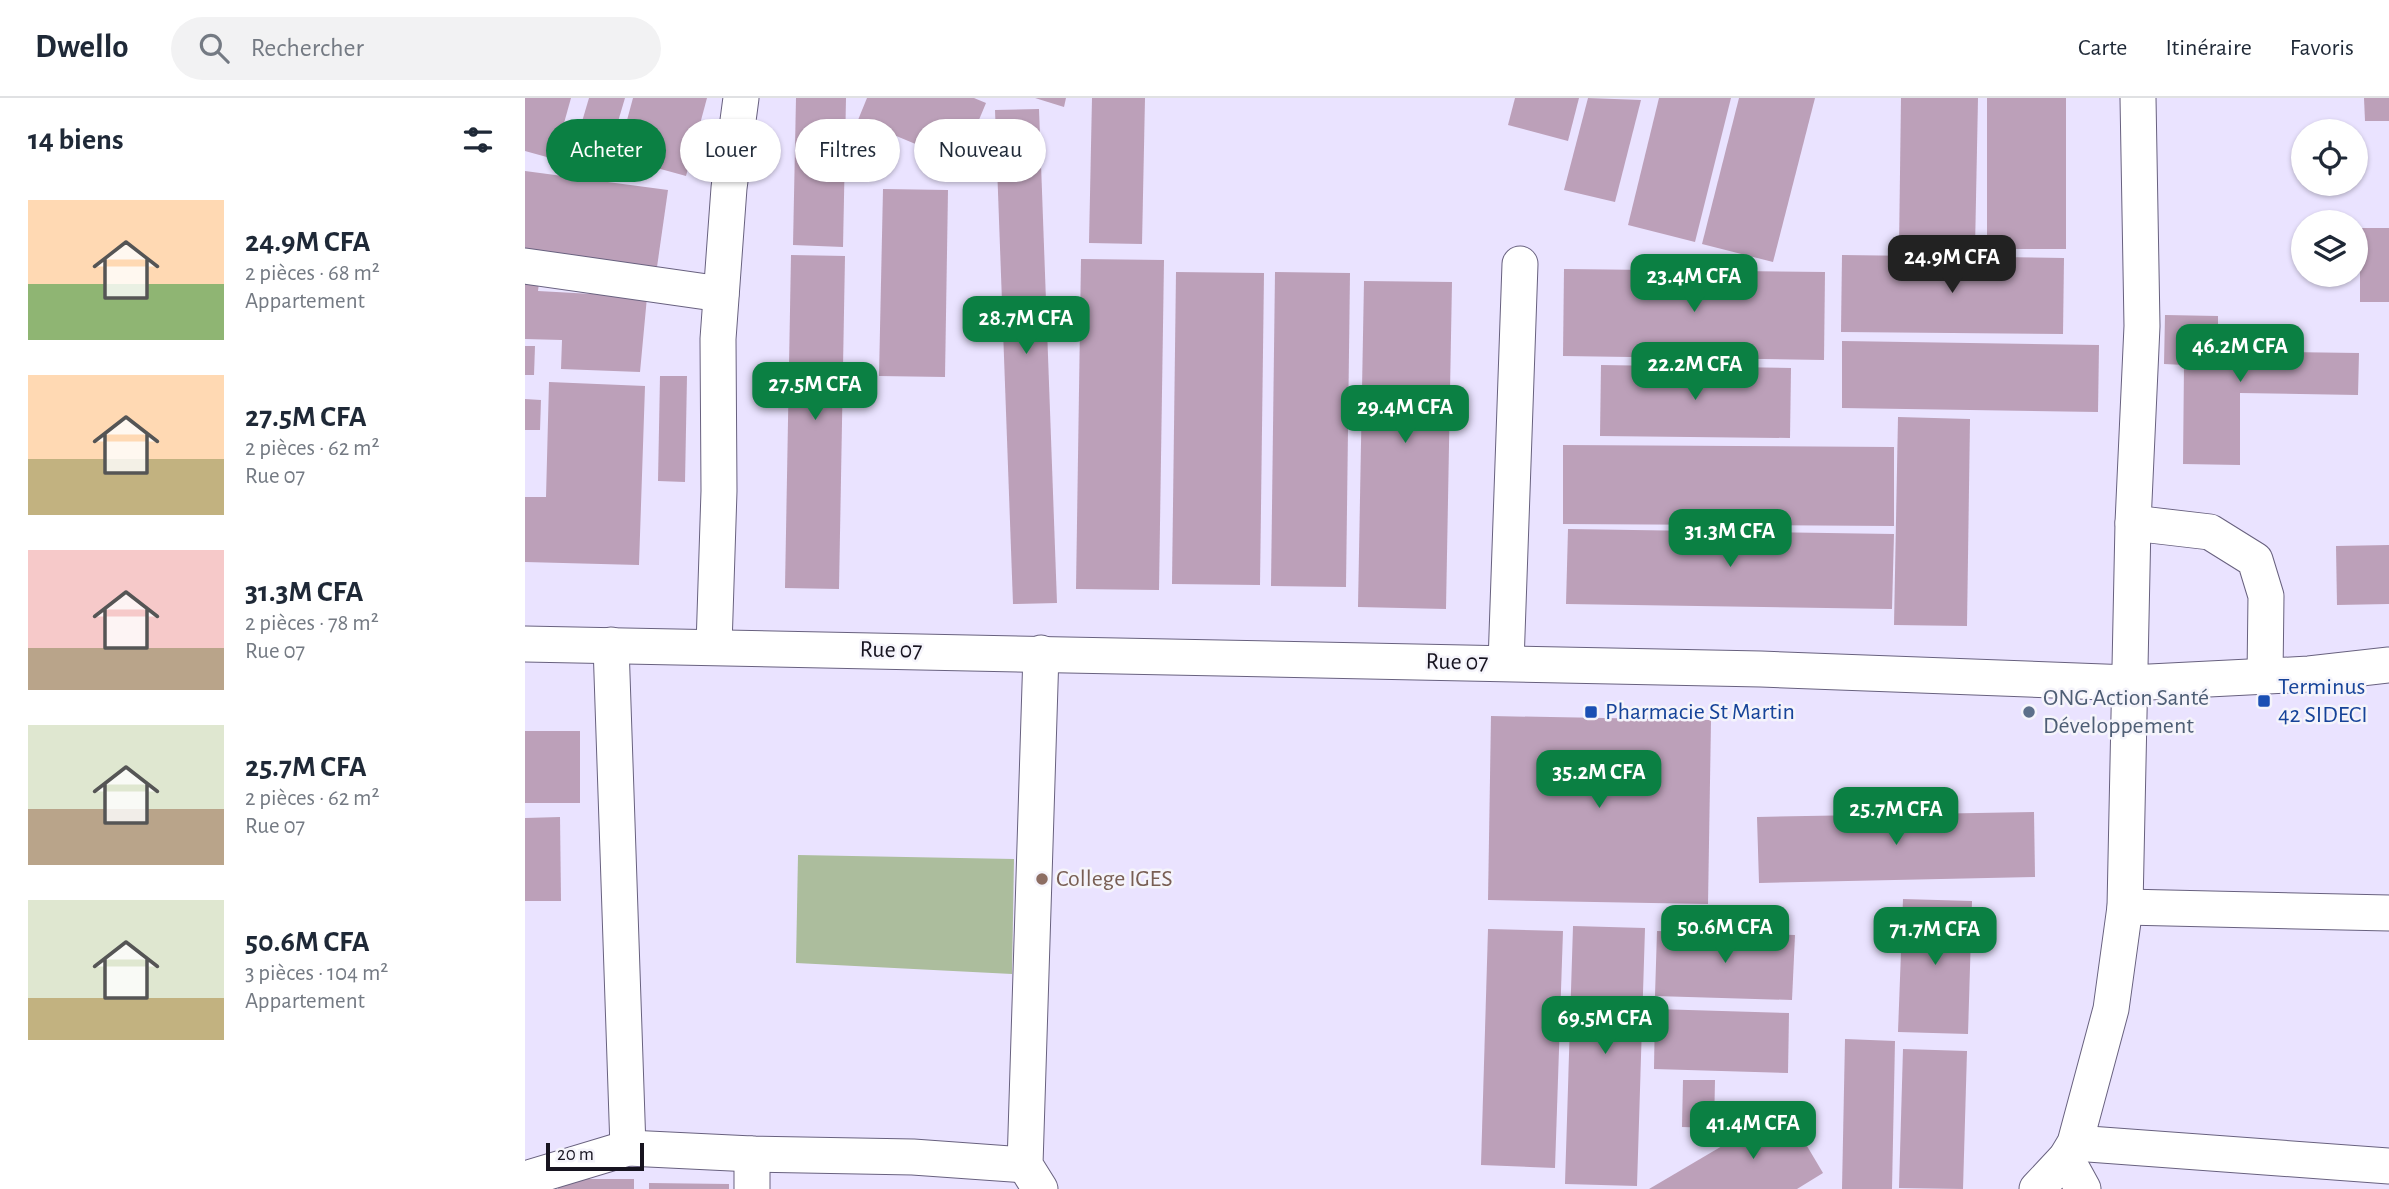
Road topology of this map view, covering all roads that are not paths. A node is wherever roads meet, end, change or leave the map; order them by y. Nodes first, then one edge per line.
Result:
1 (741, 98) edge
2 (2138, 98) edge
3 (1520, 264) dead end
4 (525, 266) edge
5 (721, 294) junction
6 (2133, 523) junction
7 (525, 643) edge
8 (611, 645) junction
9 (714, 646) junction
10 (1041, 653) junction
11 (1506, 663) junction
12 (2389, 665) edge
13 (2265, 676) junction
14 (2130, 683) junction
15 (2125, 907) junction
16 (2389, 913) edge
17 (628, 1148) junction
18 (2071, 1150) junction
19 (752, 1154) junction
20 (2389, 1167) edge
21 (2357, 1176) edge
22 (1033, 1177) edge
23 (525, 1179) edge
24 (752, 1189) edge
25 (2037, 1189) edge
26 (2083, 1189) edge

1 - 5 street
2 - 6 street
3 - 11 street
4 - 5 street
5 - 9 street
6 - 13 street
6 - 14 street
7 - 8 street, Rue 07
8 - 9 street, Rue 07
8 - 17 street
9 - 10 street, Rue 07
10 - 11 street, Rue 07
10 - 22 street
11 - 14 street, Rue 07
12 - 13 street, Rue 07
13 - 14 street, Rue 07
14 - 15 street
15 - 16 street
15 - 18 street
17 - 19 street
17 - 23 street
18 - 21 street
18 - 25 street
18 - 26 street
19 - 22 street
19 - 24 street
20 - 21 street

